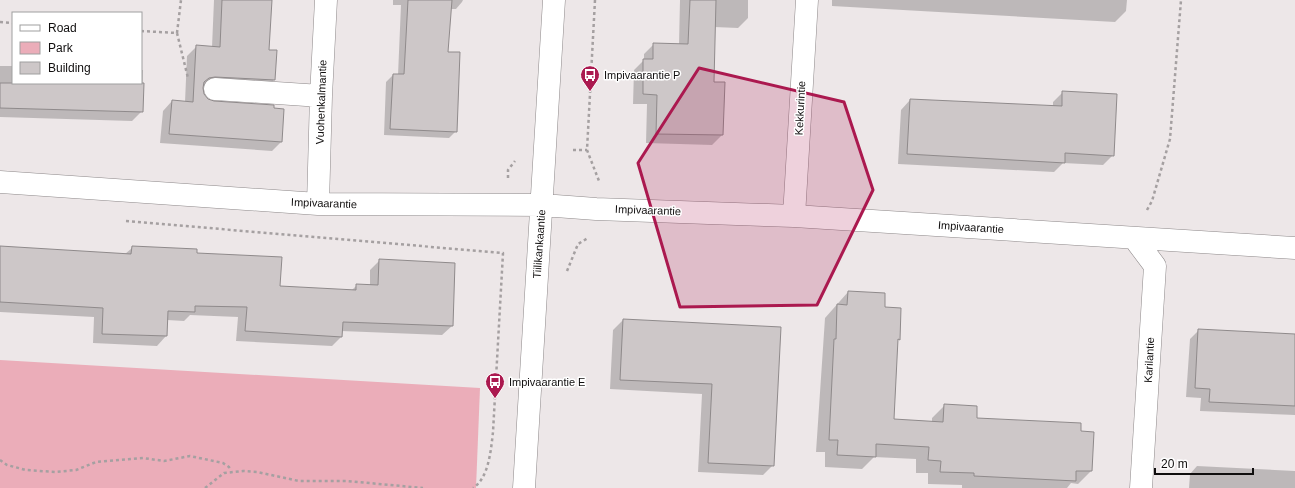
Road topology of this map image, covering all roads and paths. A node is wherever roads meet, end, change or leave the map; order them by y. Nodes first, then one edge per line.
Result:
1 (181, 0) edge
2 (326, 0) edge
3 (554, 0) edge
4 (595, 0) edge
5 (807, 0) edge
6 (1181, 0) edge
7 (0, 22) edge
8 (12, 23) edge
9 (142, 31) edge
10 (178, 33) junction
11 (215, 89) joint
12 (321, 96) junction
13 (0, 182) edge
14 (318, 204) junction
15 (542, 204) junction
16 (596, 209) junction
17 (794, 216) junction
18 (123, 221) dead end
19 (1134, 238) junction
20 (1295, 248) edge
21 (565, 277) dead end
22 (0, 460) edge
23 (230, 471) junction
24 (205, 488) edge
25 (423, 488) edge
26 (473, 488) edge
27 (524, 488) edge
28 (1142, 488) edge

1 - 10 path
2 - 12 street, Vuohenkalmantie
3 - 15 street, Tiilikankaantie
4 - 16 path
5 - 17 street, Kekkurintie
6 - 19 path
7 - 8 path
9 - 10 path
10 - 11 path
11 - 12 street
12 - 14 street, Vuohenkalmantie
13 - 14 street, Impivaarantie
14 - 15 street, Impivaarantie
15 - 16 street, Impivaarantie
15 - 27 street, Tiilikankaantie
16 - 17 street, Impivaarantie
16 - 21 path
17 - 19 street, Impivaarantie
18 - 26 path
19 - 20 street, Impivaarantie
19 - 28 street, Karilantie
22 - 23 path
23 - 24 path
23 - 25 path

